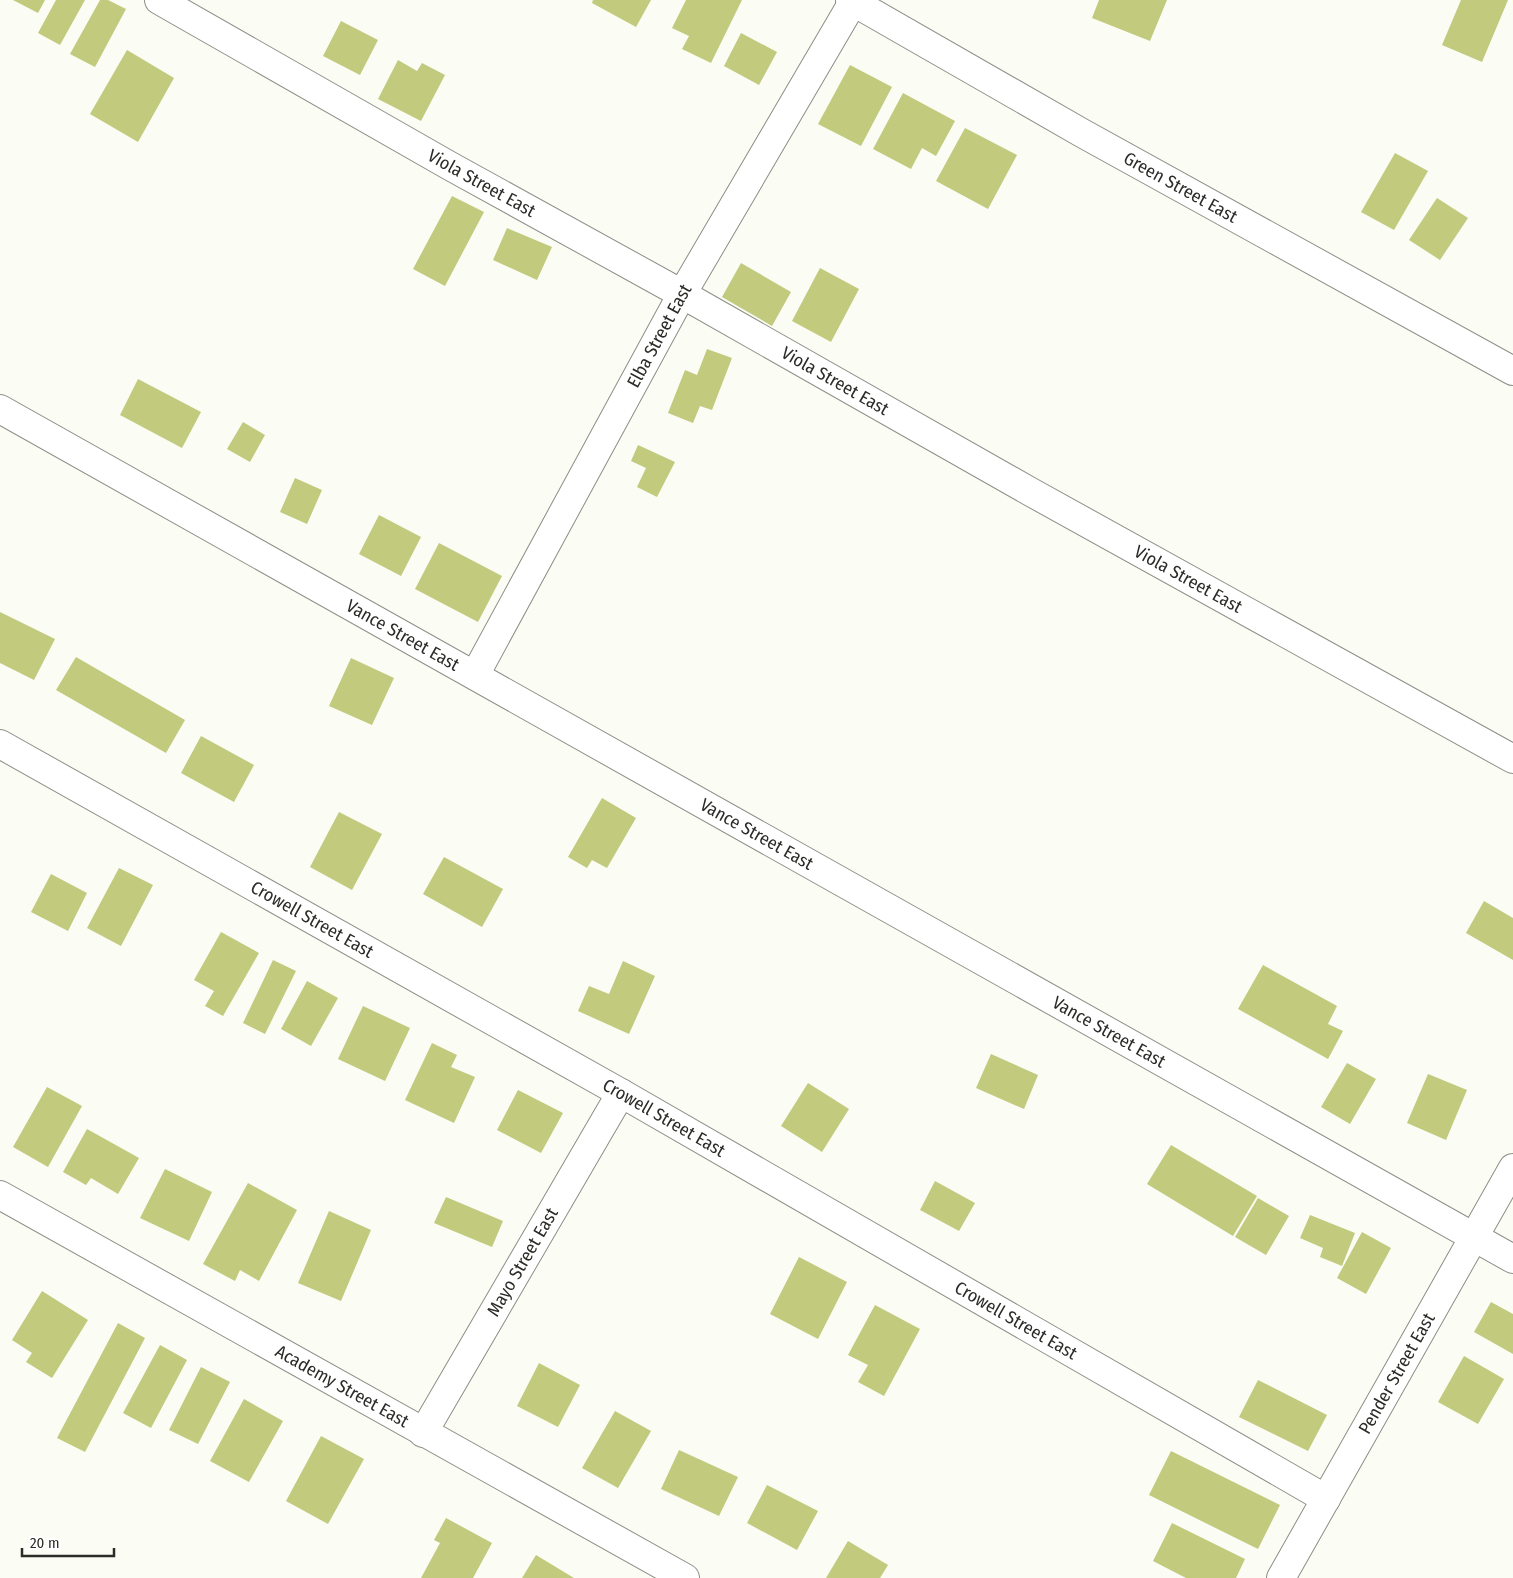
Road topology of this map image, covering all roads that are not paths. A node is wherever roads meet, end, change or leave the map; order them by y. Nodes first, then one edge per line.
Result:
1 (159, 0) edge
2 (852, 1) edge
3 (682, 294) junction
4 (1513, 372) edge
5 (0, 409) edge
6 (475, 675) junction
7 (0, 744) edge
8 (1513, 759) edge
9 (621, 1093) junction
10 (1513, 1168) edge
11 (0, 1195) edge
12 (1474, 1237) junction
13 (1513, 1258) edge
14 (423, 1433) junction
15 (1326, 1498) junction
16 (685, 1578) edge
17 (1281, 1578) edge

1 - 3 street, Viola Street East
2 - 3 street, Elba Street East
2 - 4 street, Green Street East
3 - 6 street, Elba Street East
3 - 8 street, Viola Street East
5 - 6 street, Vance Street East
6 - 12 street, Vance Street East
7 - 9 street, Crowell Street East
9 - 14 street, Mayo Street East
9 - 15 street, Crowell Street East
10 - 12 street, Pender Street East
11 - 14 street, Academy Street East
12 - 13 street, Vance Street East
12 - 15 street, Pender Street East
14 - 16 street, Academy Street East
15 - 17 street, Pender Street East

